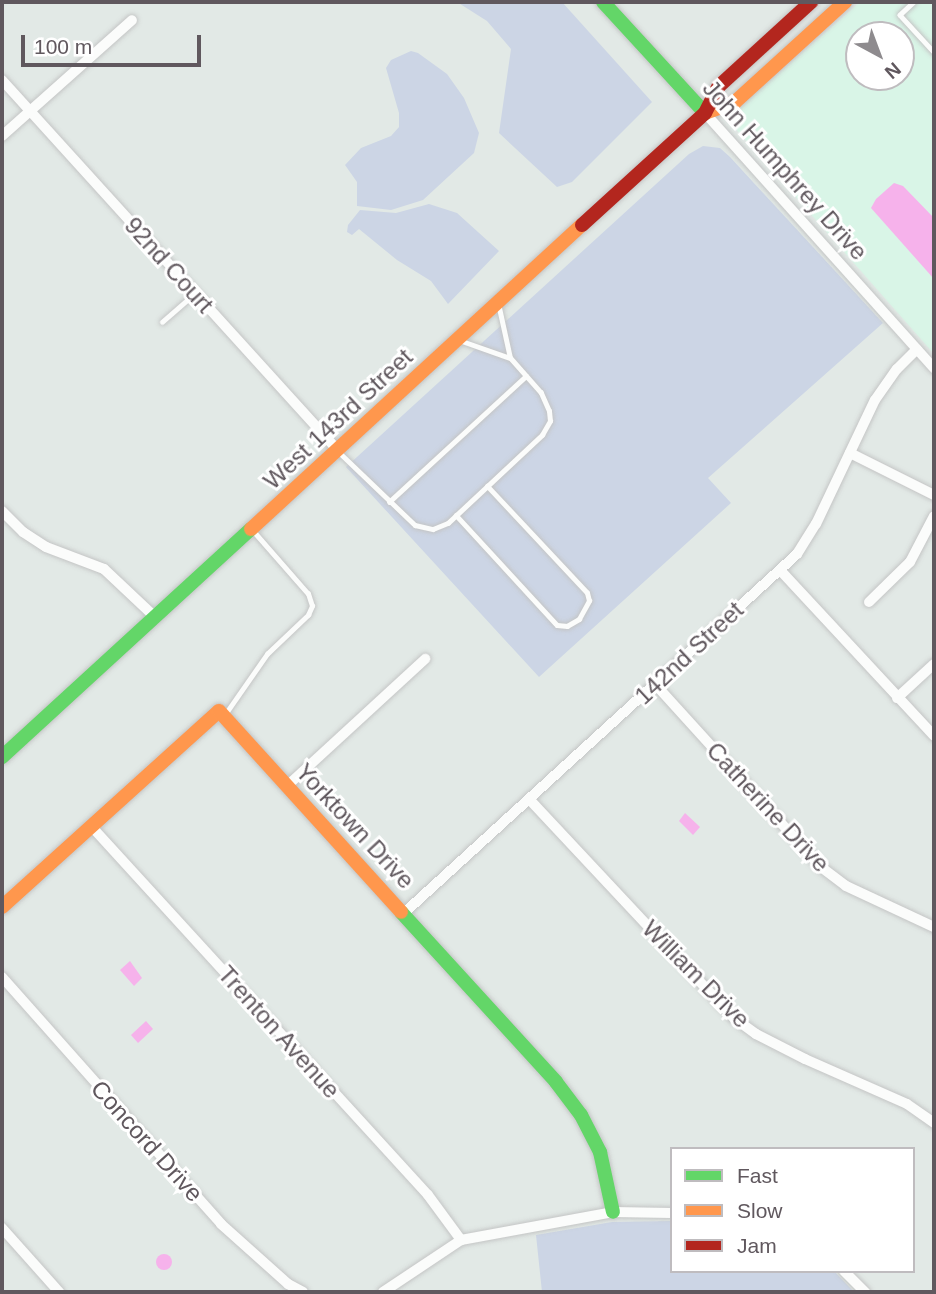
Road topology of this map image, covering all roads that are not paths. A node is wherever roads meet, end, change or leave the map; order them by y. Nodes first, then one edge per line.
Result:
1 (603, 2) edge
2 (811, 2) edge
3 (845, 2) edge
4 (914, 2) edge
5 (132, 20) dead end
6 (934, 52) edge
7 (2, 80) edge
8 (29, 111) junction
9 (705, 113) junction
10 (2, 136) edge
11 (195, 293) junction
12 (498, 303) junction
13 (162, 322) dead end
14 (457, 340) junction
15 (917, 349) junction
16 (510, 358) junction
17 (934, 368) edge
18 (526, 376) junction
19 (337, 450) junction
20 (850, 453) junction
21 (487, 486) junction
22 (934, 495) edge
23 (389, 502) junction
24 (2, 511) edge
25 (456, 515) junction
26 (934, 516) edge
27 (251, 529) junction
28 (780, 570) junction
29 (869, 602) dead end
30 (155, 617) junction
31 (425, 659) dead end
32 (934, 664) edge
33 (655, 684) junction
34 (897, 698) junction
35 (224, 717) junction
36 (934, 736) edge
37 (2, 757) edge
38 (287, 786) junction
39 (529, 799) junction
40 (92, 827) junction
41 (2, 907) edge
42 (404, 913) junction
43 (934, 927) edge
44 (2, 977) edge
45 (934, 1124) edge
46 (612, 1212) junction
47 (670, 1213) edge
48 (2, 1228) edge
49 (461, 1240) junction
50 (846, 1273) edge
51 (59, 1292) edge
52 (303, 1292) edge
53 (383, 1292) edge
54 (865, 1292) edge

1 - 9 main road, John Humphrey Drive
2 - 9 main road, West 143rd Street
3 - 9 main road, West 143rd Street
4 - 6 lane
5 - 8 street
7 - 8 street, 92nd Court
8 - 10 street
8 - 11 street, 92nd Court
9 - 12 main road, West 143rd Street
9 - 15 street, John Humphrey Drive
11 - 13 lane
11 - 19 street, 92nd Court
12 - 14 main road, West 143rd Street
12 - 16 lane
14 - 16 lane
14 - 19 main road, West 143rd Street
15 - 17 street, John Humphrey Drive
15 - 20 street, 142nd Street
16 - 18 lane
18 - 21 lane
18 - 23 lane
19 - 23 lane
19 - 27 main road, West 143rd Street
20 - 22 street
20 - 28 street, 142nd Street
21 - 25 lane
21 - 25 lane
23 - 25 lane
24 - 30 street
26 - 29 street
27 - 30 main road, West 143rd Street
27 - 35 lane
28 - 33 street, 142nd Street
28 - 34 street
30 - 37 main road, West 143rd Street
31 - 38 street
32 - 34 street
33 - 39 street, 142nd Street
33 - 43 street, Catherine Drive
34 - 36 street
35 - 38 main road, Yorktown Drive
35 - 40 main road
38 - 42 main road, Yorktown Drive
39 - 42 street, 142nd Street
39 - 45 street, William Drive
40 - 41 main road
40 - 49 street, Trenton Avenue
42 - 46 main road, Yorktown Drive
44 - 52 street, Concord Drive
46 - 47 street
46 - 49 street
48 - 51 street
49 - 53 street
50 - 54 street

